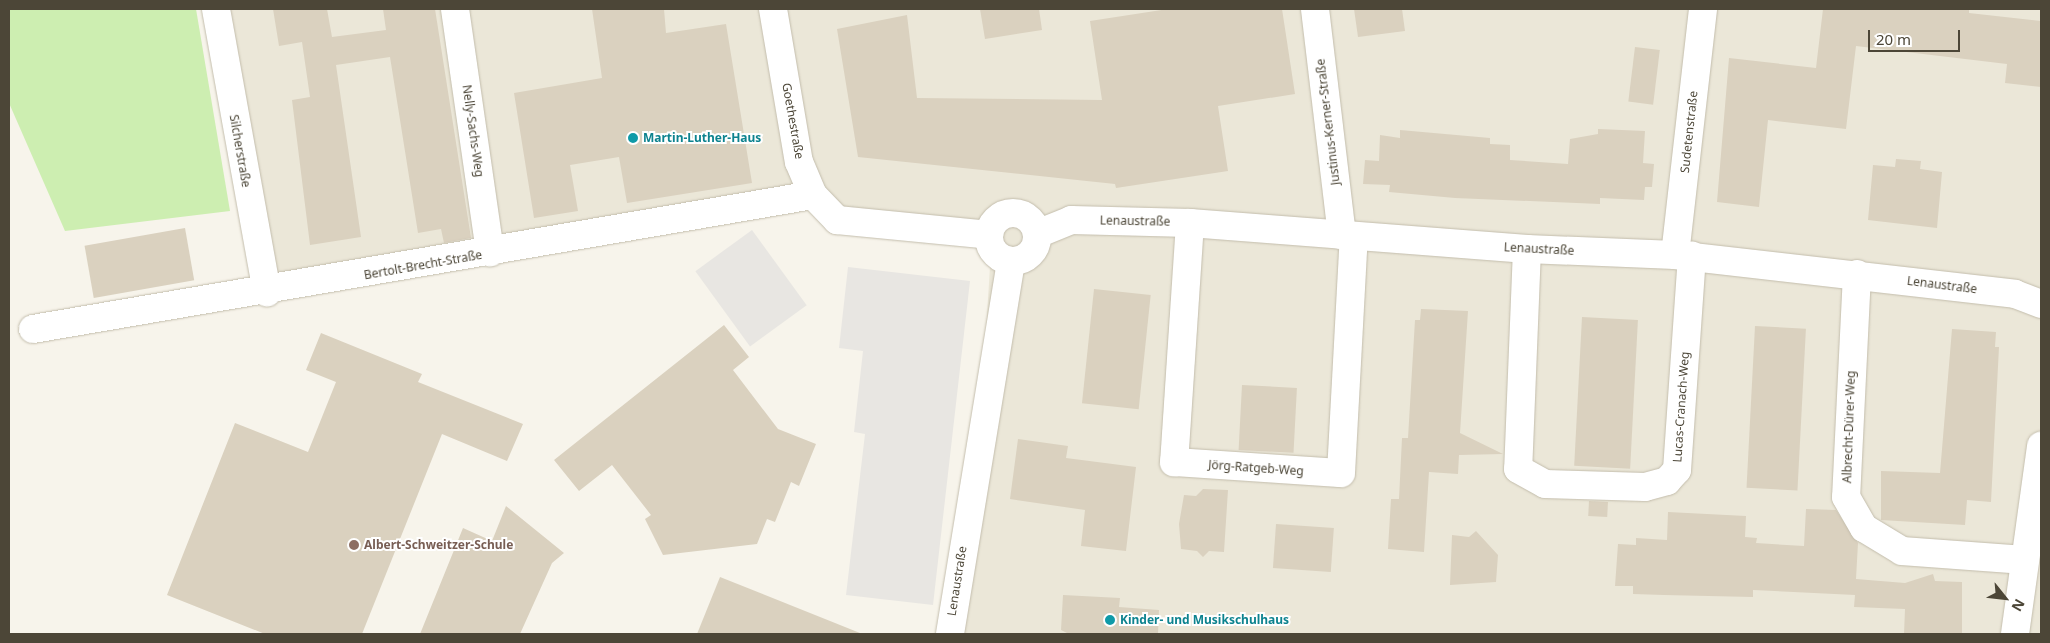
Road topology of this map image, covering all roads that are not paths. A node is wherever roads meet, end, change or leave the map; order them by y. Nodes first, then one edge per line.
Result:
1 (216, 9) edge
2 (455, 9) edge
3 (773, 9) edge
4 (1315, 9) edge
5 (1702, 9) edge
6 (813, 195) junction
7 (1190, 222) junction
8 (1037, 234) junction
9 (989, 235) junction
10 (1348, 236) junction
11 (1527, 249) junction
12 (490, 253) junction
13 (1684, 255) junction
14 (1010, 261) junction
15 (1857, 274) junction
16 (267, 292) junction
17 (2041, 304) edge
18 (33, 329) dead end
19 (2041, 446) edge
20 (2025, 560) junction
21 (950, 634) edge
22 (2015, 634) edge

1 - 16 street, Silcherstraße
2 - 12 street, Nelly-Sachs-Weg
3 - 6 street, Goethestraße
4 - 10 street, Justinus-Kerner-Straße
5 - 13 street, Sudetenstraße
6 - 9 street, Goethestraße
6 - 12 street, Bertolt-Brecht-Straße
7 - 8 street, Lenaustraße
7 - 10 street, Lenaustraße
7 - 10 street, Jörg-Ratgeb-Weg
8 - 9 street
8 - 14 street
9 - 14 street
10 - 11 street, Lenaustraße
11 - 13 street, Lenaustraße
11 - 13 street, Lucas-Cranach-Weg
12 - 16 street, Bertolt-Brecht-Straße
13 - 15 street, Lenaustraße
14 - 21 street, Lenaustraße
15 - 17 street, Lenaustraße
15 - 20 street, Albrecht-Dürer-Weg
16 - 18 street, Bertolt-Brecht-Straße
19 - 20 street
20 - 22 street

